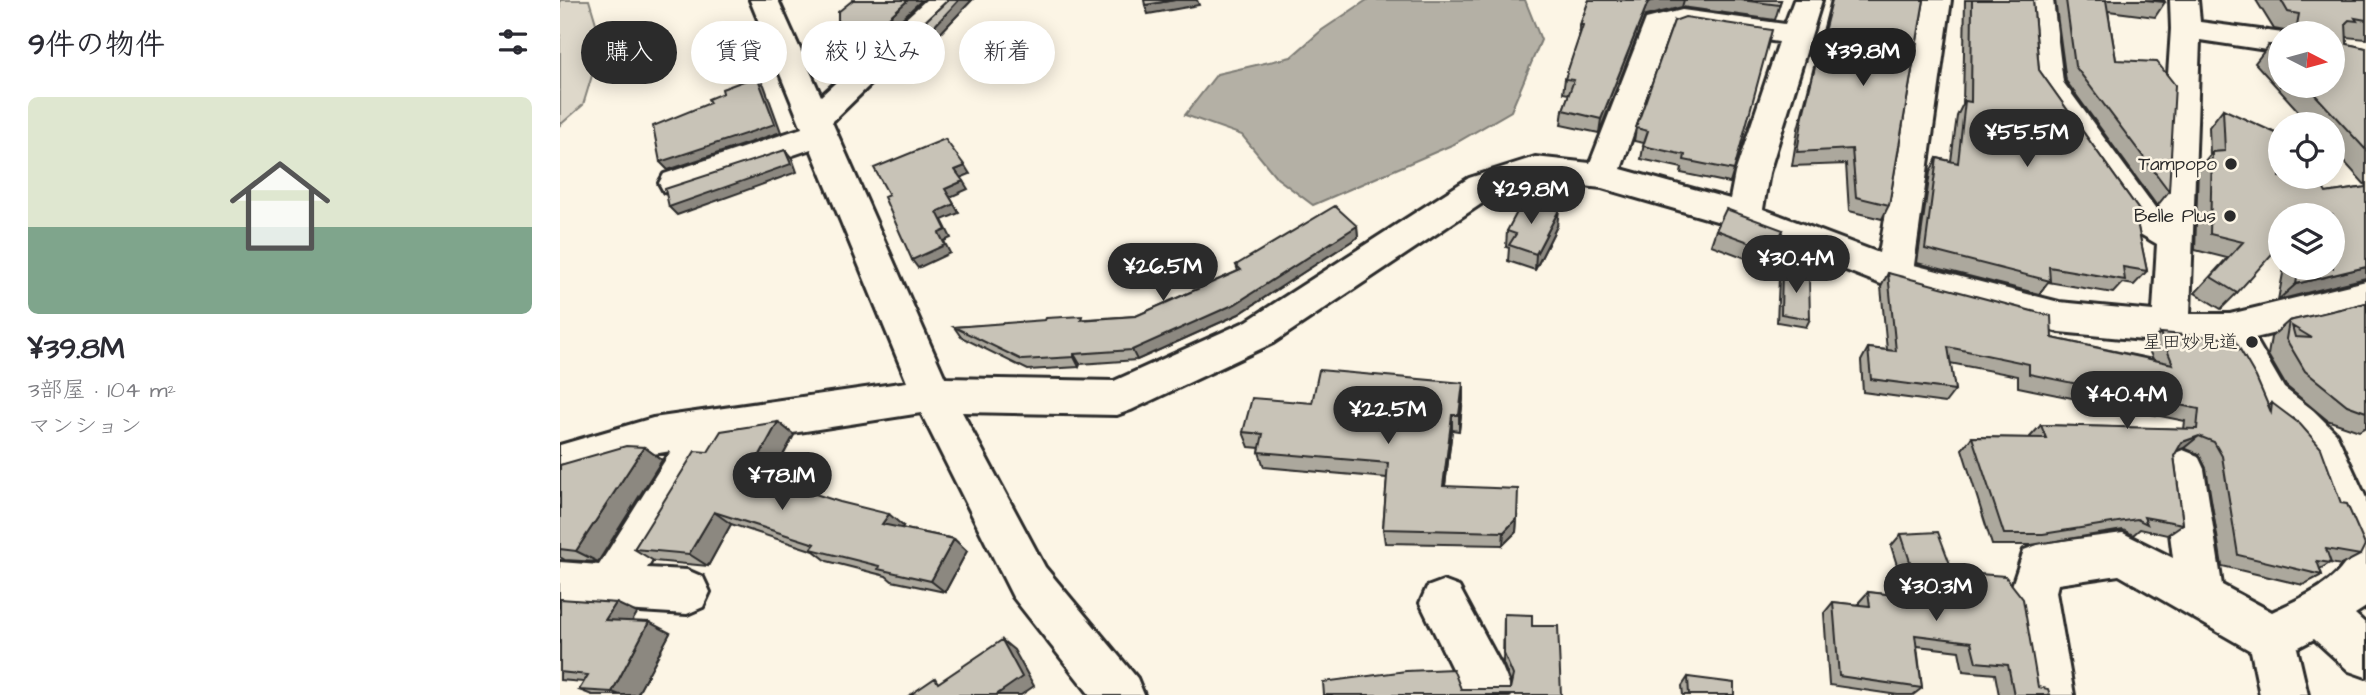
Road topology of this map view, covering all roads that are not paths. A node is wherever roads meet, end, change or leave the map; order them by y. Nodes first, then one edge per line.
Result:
1 (764, 0) edge
2 (1808, 0) edge
3 (1937, 0) edge
4 (2039, 0) edge
5 (948, 1) edge
6 (2185, 14) edge
7 (1796, 35) junction
8 (2268, 38) edge
9 (818, 127) junction
10 (1602, 176) junction
11 (676, 183) edge
12 (1744, 216) junction
13 (2176, 238) junction
14 (1894, 274) junction
15 (2366, 296) edge
16 (2171, 326) junction
17 (2230, 329) junction
18 (932, 395) junction
19 (708, 428) junction
20 (560, 463) edge
21 (2183, 469) dead end
22 (2366, 545) edge
23 (2366, 568) edge
24 (560, 584) edge
25 (611, 587) junction
26 (687, 592) dead end
27 (2201, 598) junction
28 (1443, 603) dead end
29 (2318, 613) junction
30 (2271, 637) junction
31 (2366, 654) edge
32 (1120, 695) edge
33 (1485, 695) edge
34 (2050, 695) edge
35 (2284, 695) edge

1 - 9 street
2 - 7 street
3 - 14 street
4 - 13 street
5 - 9 street
6 - 8 street
6 - 13 street
7 - 10 street
7 - 12 street
9 - 11 street
9 - 18 street
10 - 12 street
10 - 18 street
12 - 14 street
13 - 16 street
14 - 16 street
15 - 17 street
16 - 17 street
17 - 22 street
18 - 19 street
18 - 32 street
19 - 20 street
19 - 25 street
21 - 27 street
23 - 29 street
24 - 25 street
25 - 26 street
27 - 30 street
27 - 34 street
28 - 33 street
29 - 30 street
29 - 31 street
30 - 35 street

